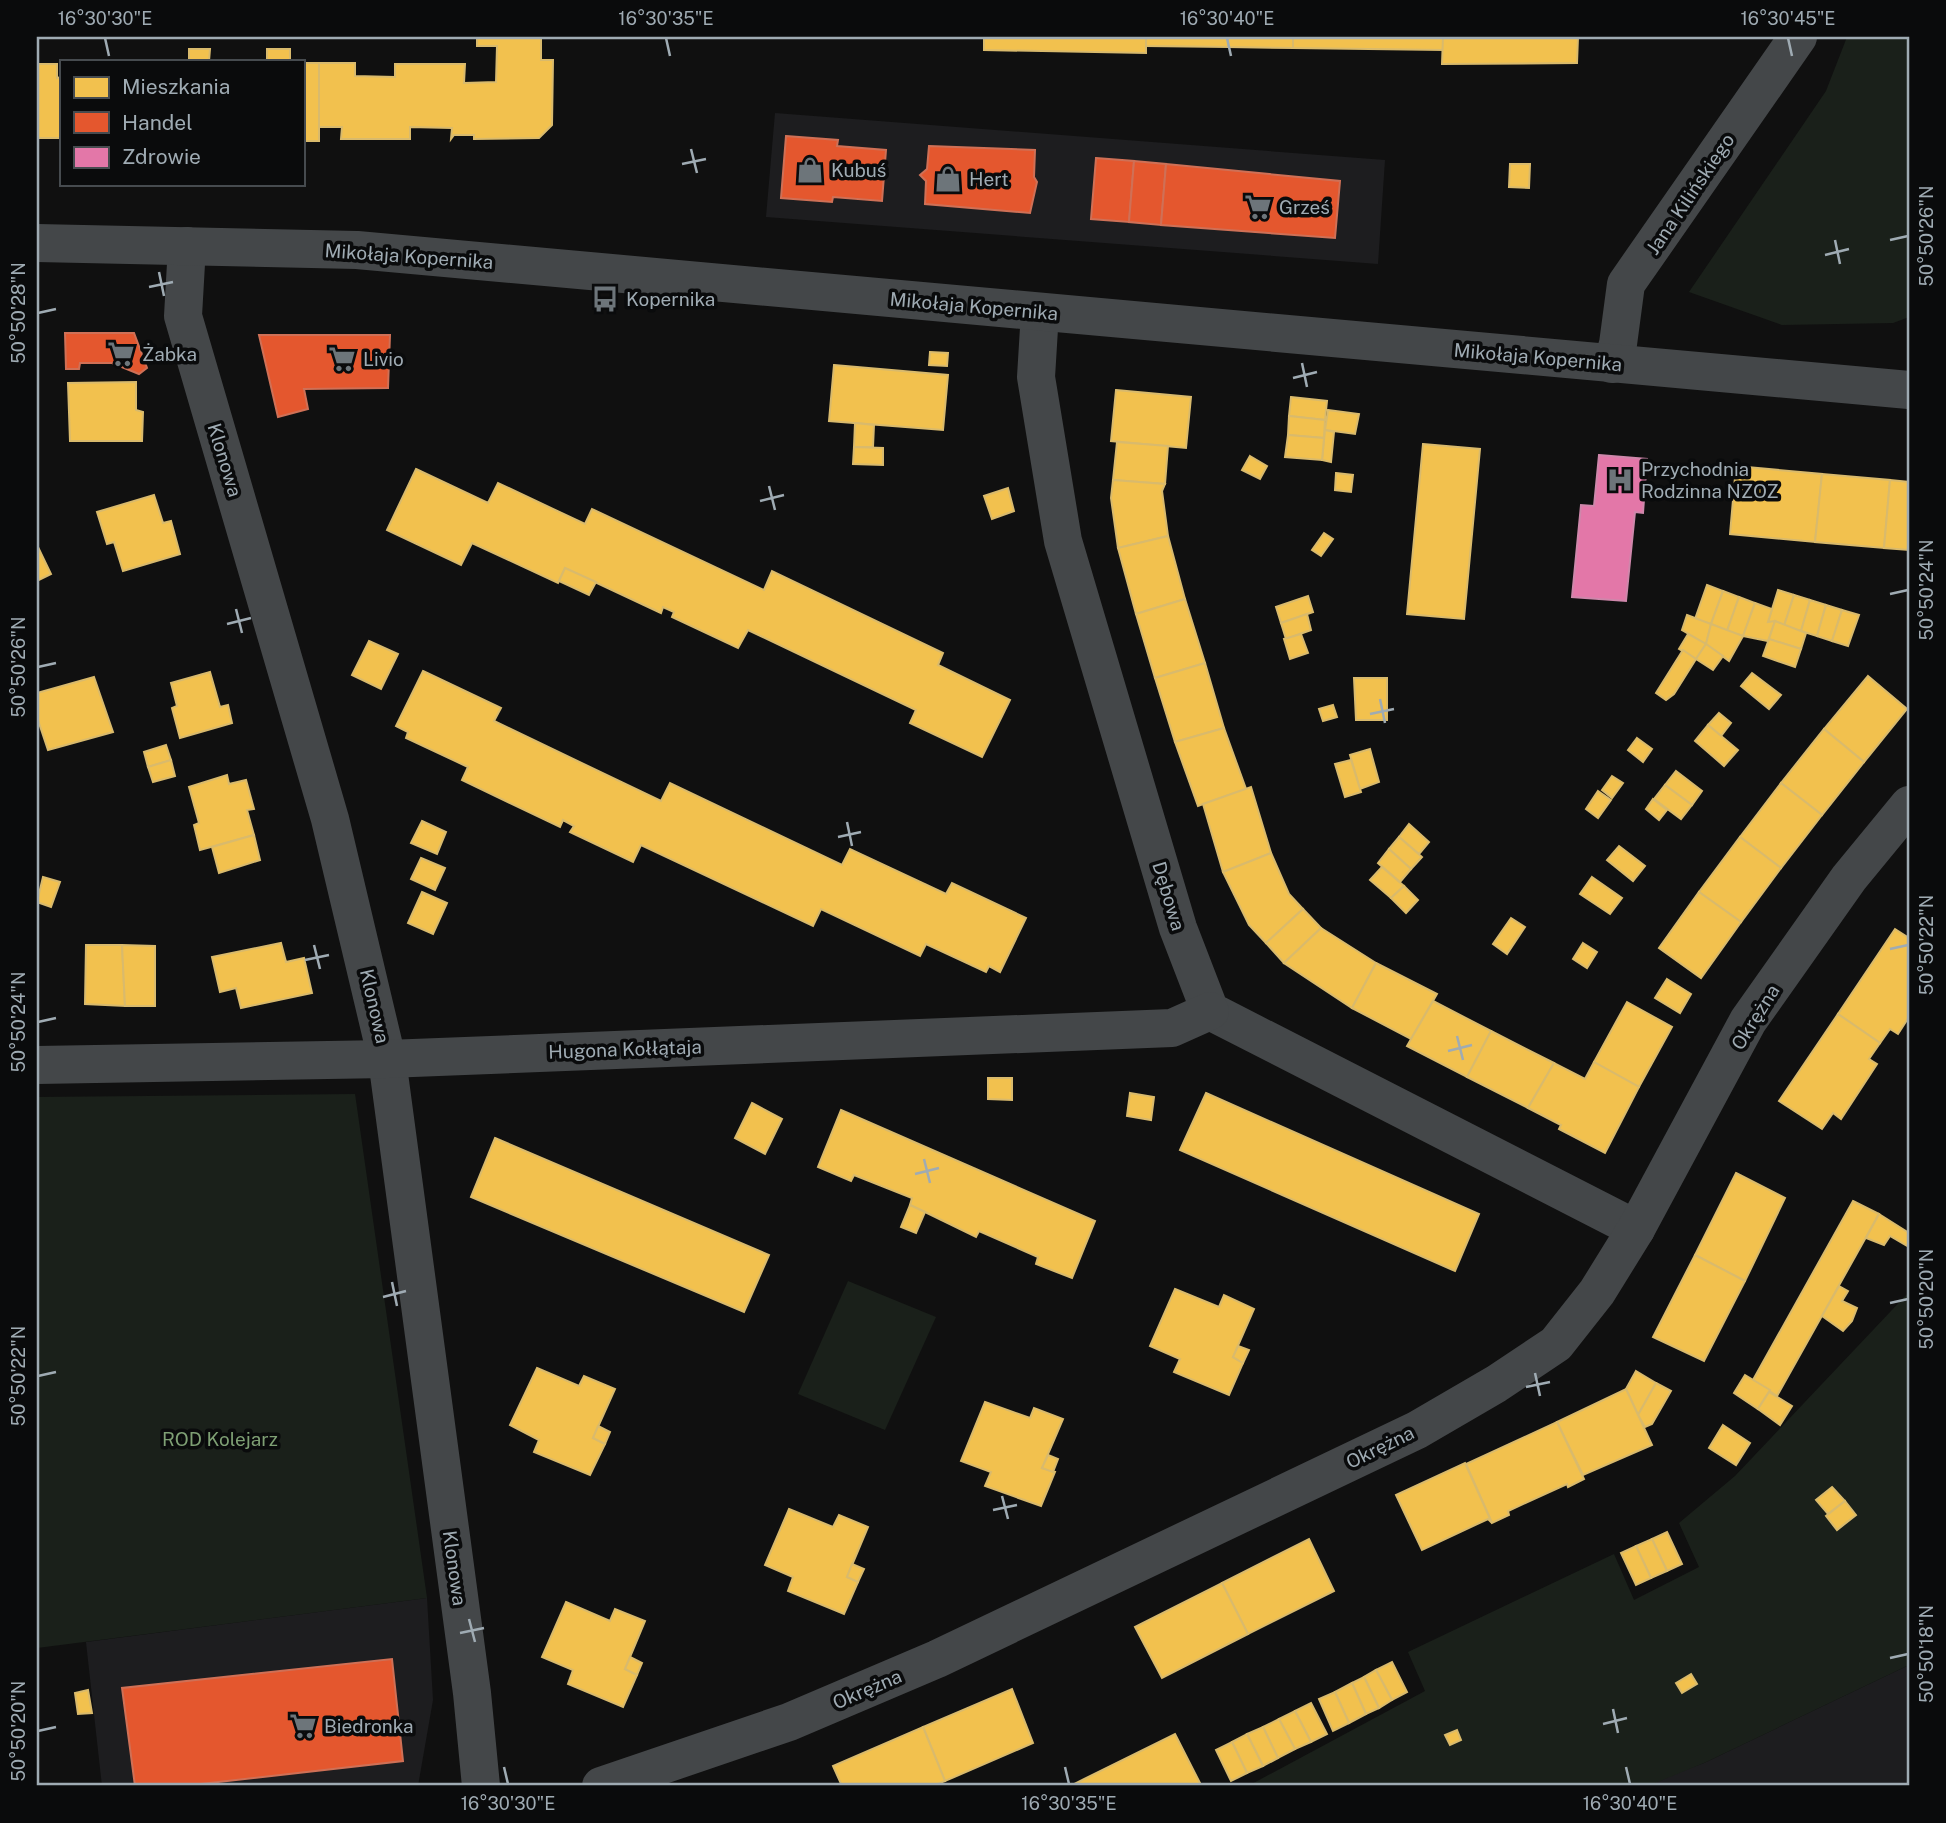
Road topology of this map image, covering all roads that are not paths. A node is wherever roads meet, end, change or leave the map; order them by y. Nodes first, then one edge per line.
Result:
1 (1798, 37) edge
2 (37, 243) edge
3 (187, 246) junction
4 (1040, 312) junction
5 (1612, 363) junction
6 (1909, 390) edge
7 (1909, 805) edge
8 (1210, 1012) junction
9 (387, 1059) junction
10 (37, 1065) edge
11 (1636, 1229) junction
12 (481, 1786) edge
13 (601, 1786) edge

1 - 5 street, Jana Kilińskiego
2 - 3 street, Mikołaja Kopernika
3 - 4 street, Mikołaja Kopernika
3 - 9 street, Klonowa
4 - 5 street, Mikołaja Kopernika
4 - 8 street, Dębowa
5 - 6 street, Mikołaja Kopernika
7 - 11 street, Okrężna
8 - 9 street, Hugona Kołłątaja
8 - 11 street
9 - 10 street, Hugona Kołłątaja
9 - 12 street, Klonowa
11 - 13 street, Okrężna

